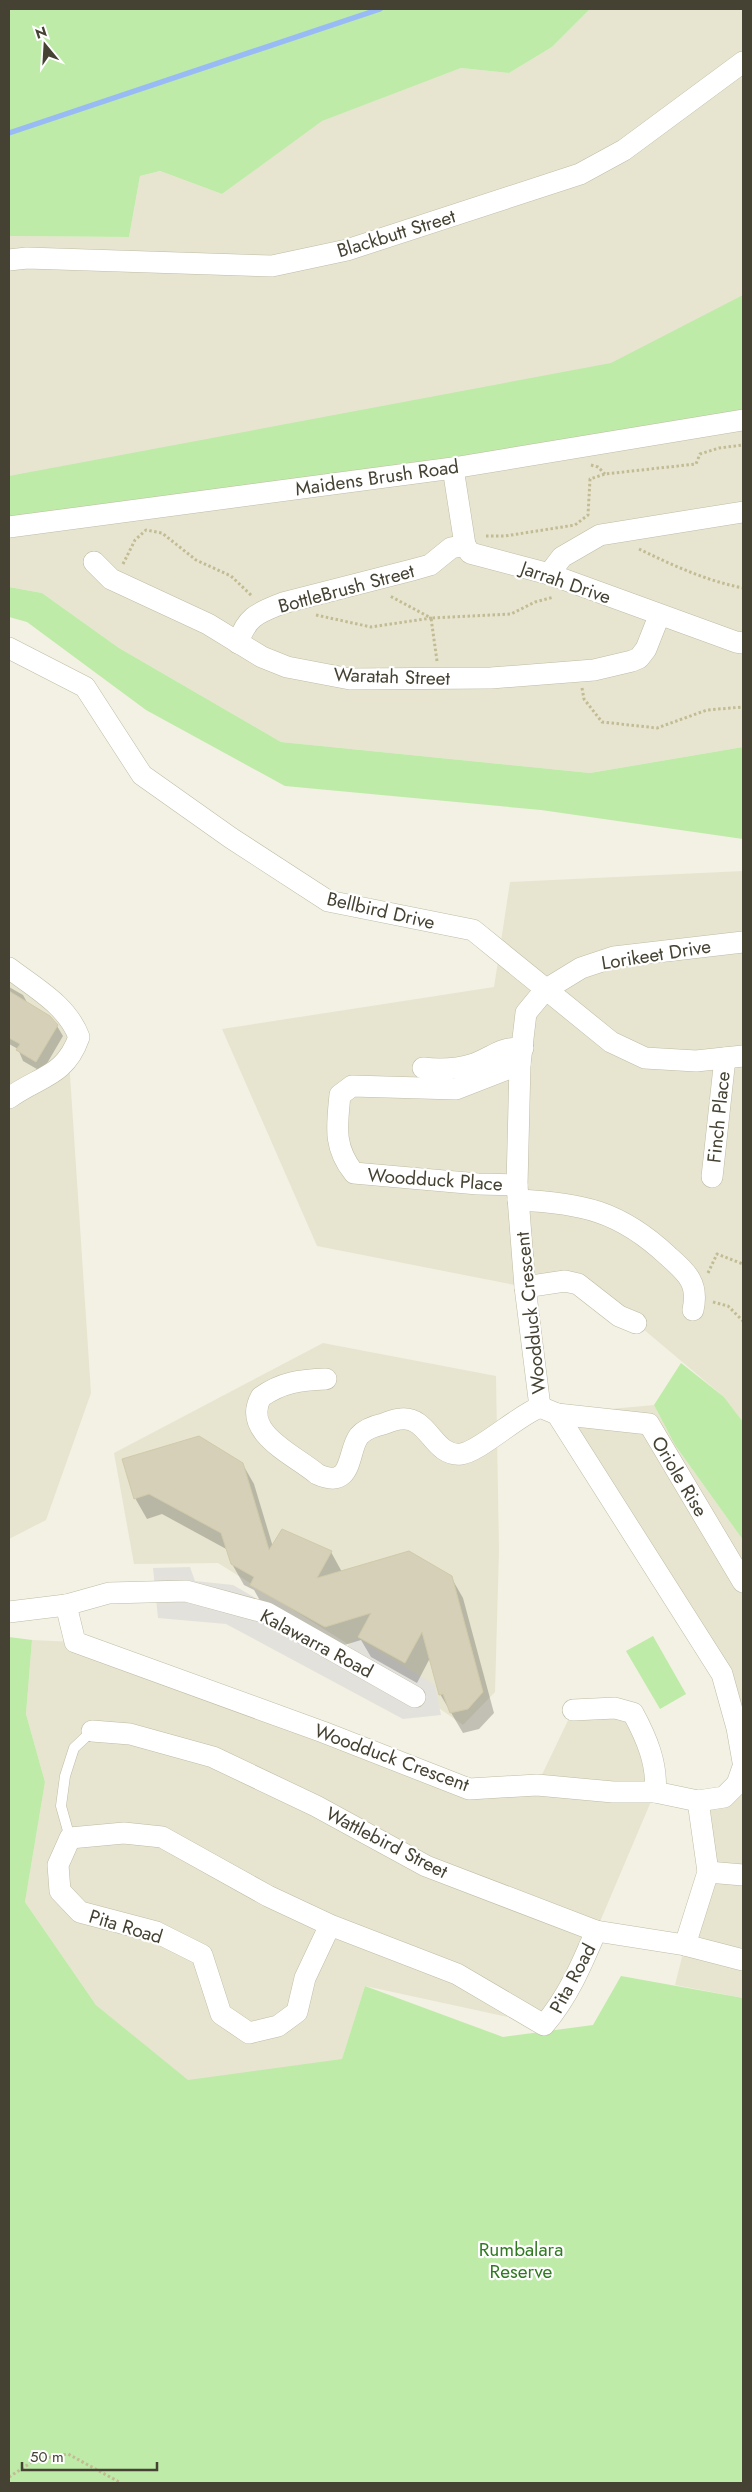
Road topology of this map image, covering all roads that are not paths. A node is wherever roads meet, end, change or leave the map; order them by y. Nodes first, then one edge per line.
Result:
1 (743, 62) edge
2 (9, 260) edge
3 (743, 420) edge
4 (453, 468) junction
5 (743, 512) edge
6 (9, 526) edge
7 (465, 545) junction
8 (94, 562) dead end
9 (549, 574) junction
10 (659, 616) junction
11 (238, 643) junction
12 (743, 643) edge
13 (9, 648) edge
14 (743, 942) edge
15 (9, 968) edge
16 (545, 990) junction
17 (521, 1056) junction
18 (734, 1057) edge
19 (423, 1068) dead end
20 (9, 1098) edge
21 (712, 1177) dead end
22 (517, 1193) junction
23 (525, 1287) junction
24 (695, 1304) road end
25 (636, 1323) dead end
26 (326, 1379) dead end
27 (549, 1411) junction
28 (743, 1582) edge
29 (66, 1604) junction
30 (9, 1612) edge
31 (415, 1697) dead end
32 (573, 1710) dead end
33 (92, 1731) joint
34 (743, 1762) edge
35 (743, 1767) edge
36 (655, 1792) junction
37 (698, 1801) junction
38 (70, 1838) junction
39 (708, 1872) junction
40 (743, 1875) edge
41 (330, 1925) junction
42 (596, 1931) junction
43 (685, 1945) junction
44 (743, 1960) edge

1 - 2 street, Blackbutt Street
3 - 4 street, Maidens Brush Road
4 - 6 street, Maidens Brush Road
4 - 7 street
5 - 9 street
7 - 9 street, Jarrah Drive
7 - 11 street, BottleBrush Street
8 - 11 street, Waratah Street
9 - 10 street, Jarrah Drive
10 - 11 street, Waratah Street
10 - 12 street, Jarrah Drive
13 - 16 street, Bellbird Drive
14 - 16 street, Lorikeet Drive
15 - 20 street
16 - 17 street, Woodduck Crescent
16 - 18 street, Bellbird Drive
17 - 19 street
17 - 22 street, Woodduck Crescent
17 - 22 street, Woodduck Place
18 - 21 street, Finch Place
22 - 23 street, Woodduck Crescent
22 - 24 street
23 - 25 street
23 - 27 street, Woodduck Crescent
26 - 27 street
27 - 28 street, Oriole Rise
27 - 34 street, Woodduck Crescent
29 - 30 street, Kalawarra Road
29 - 31 street, Kalawarra Road
29 - 36 street, Woodduck Crescent
32 - 36 street
33 - 38 lane
33 - 42 street, Wattlebird Street
35 - 37 street, Woodduck Crescent
36 - 37 street, Woodduck Crescent
37 - 39 street
38 - 41 street, Pita Road
38 - 41 street, Pita Road
39 - 40 street
39 - 43 street
41 - 42 street, Pita Road
42 - 43 street, Wattlebird Street
43 - 44 street, Wattlebird Street

